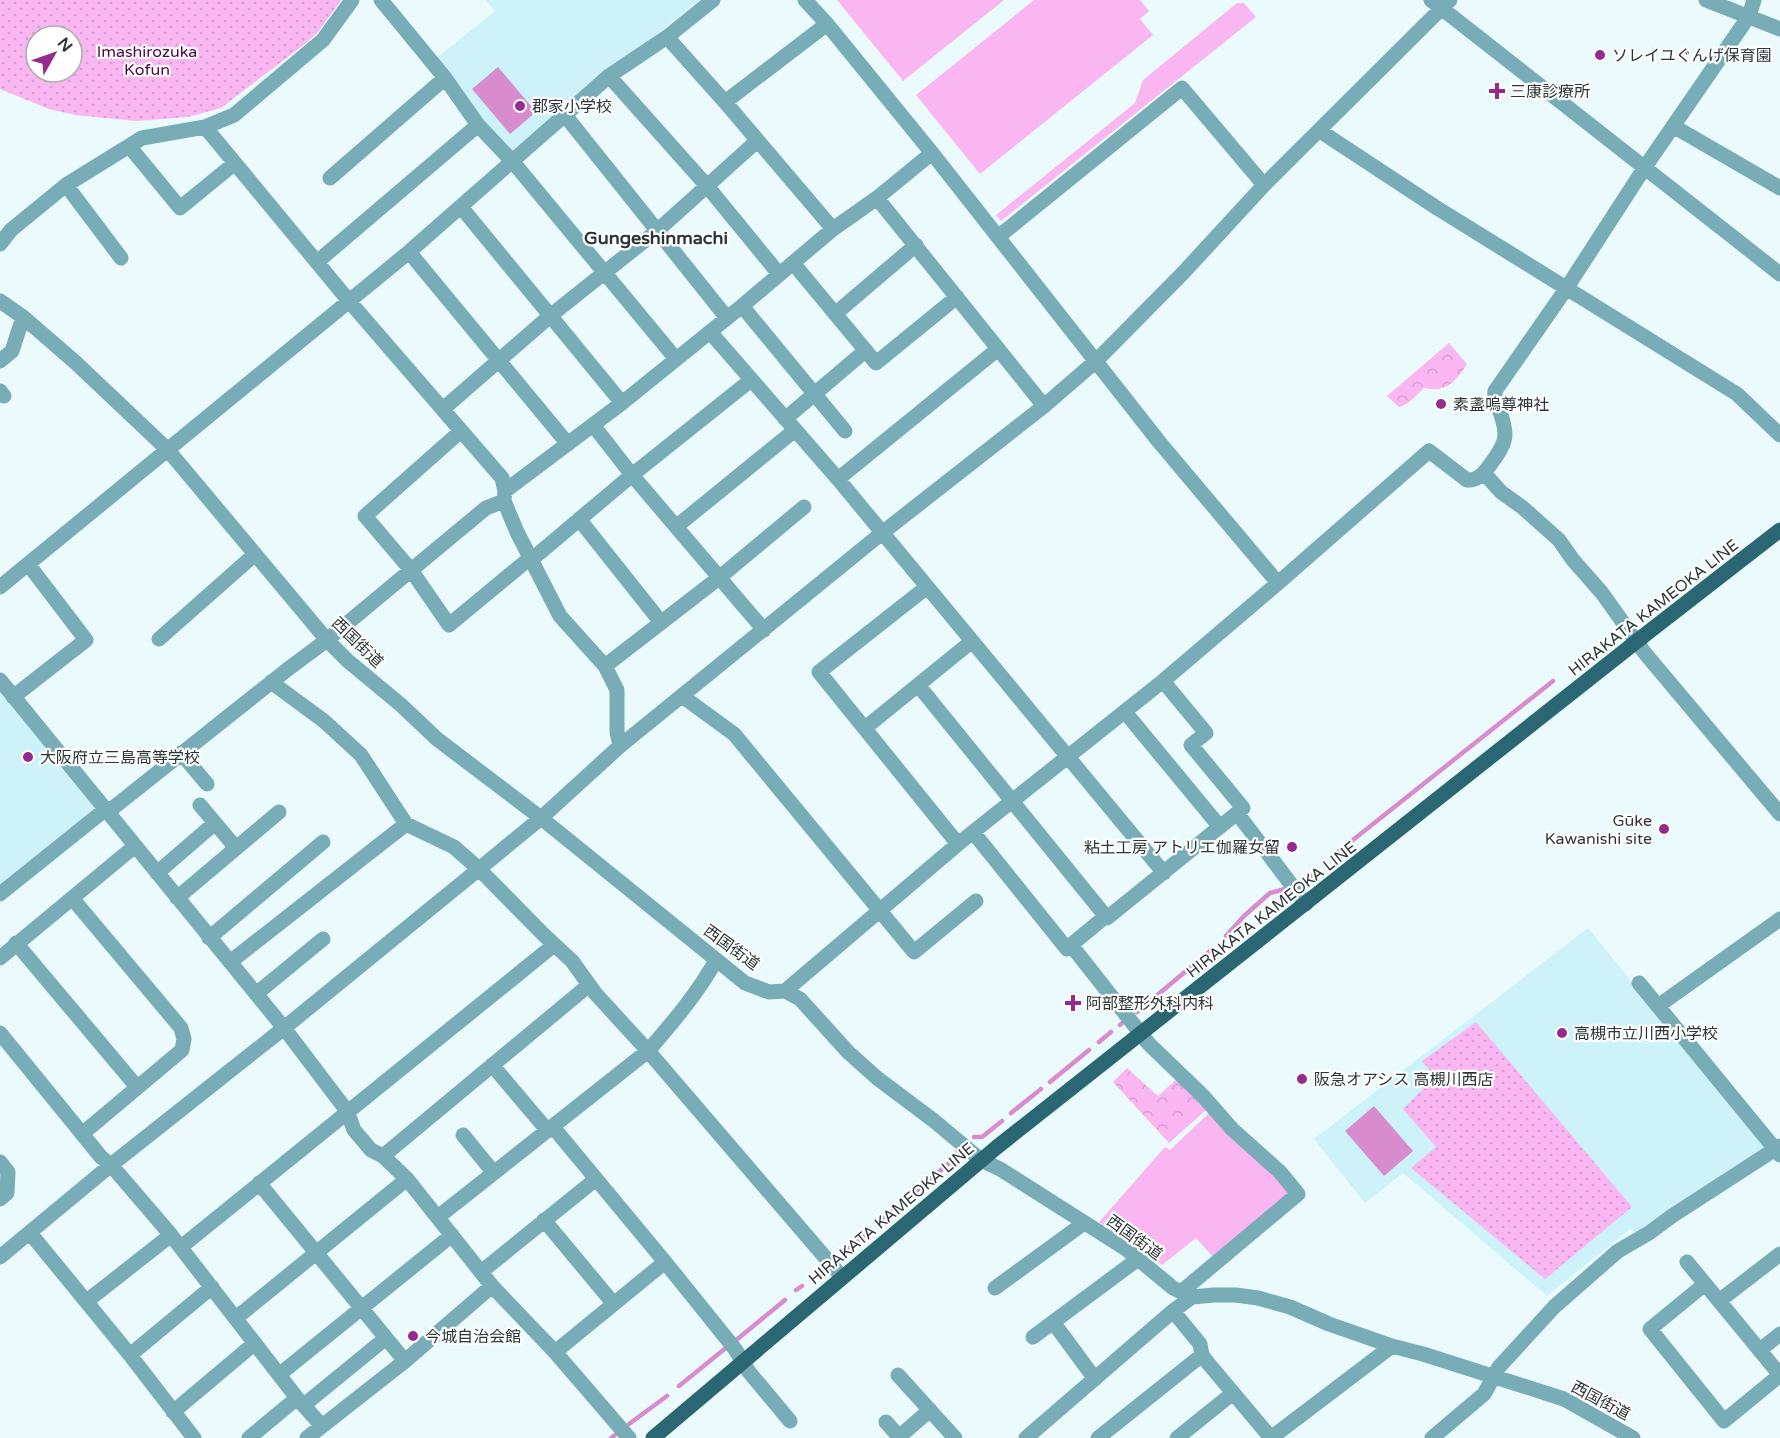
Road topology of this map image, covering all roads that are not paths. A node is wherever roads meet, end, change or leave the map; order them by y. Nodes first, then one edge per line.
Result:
1 (352, 0) edge
2 (381, 0) edge
3 (713, 0) edge
4 (805, 0) edge
5 (1706, 0) edge
6 (1754, 0) edge
7 (1444, 2) edge
8 (1749, 16) junction
9 (826, 24) junction
10 (1780, 29) edge
11 (667, 37) junction
12 (609, 76) junction
13 (445, 78) junction
14 (725, 102) junction
15 (564, 114) junction
16 (478, 125) junction
17 (1673, 126) junction
18 (205, 127) junction
19 (1320, 131) junction
20 (758, 141) junction
21 (129, 146) junction
22 (932, 153) junction
23 (513, 162) junction
24 (235, 163) junction
25 (1645, 167) junction
26 (330, 178) dead end
27 (66, 185) junction
28 (1264, 185) junction
29 (707, 186) junction
30 (1780, 188) edge
31 (877, 198) junction
32 (461, 207) junction
33 (833, 229) junction
34 (658, 230) junction
35 (998, 237) junction
36 (0, 244) edge
37 (916, 245) junction
38 (409, 252) junction
39 (121, 258) dead end
40 (316, 262) junction
41 (793, 263) junction
42 (605, 273) junction
43 (779, 274) junction
44 (1780, 274) edge
45 (1566, 289) junction
46 (957, 297) junction
47 (0, 301) edge
48 (350, 301) junction
49 (742, 306) junction
50 (835, 314) junction
51 (23, 316) junction
52 (550, 316) junction
53 (727, 318) junction
54 (710, 332) junction
55 (998, 349) junction
56 (866, 351) junction
57 (676, 359) junction
58 (0, 361) edge
59 (499, 361) junction
60 (1096, 361) junction
61 (751, 380) junction
62 (816, 394) junction
63 (622, 403) junction
64 (1044, 406) junction
65 (443, 410) junction
66 (790, 424) junction
67 (593, 425) junction
68 (461, 431) junction
69 (845, 431) dead end
70 (1780, 435) edge
71 (568, 444) junction
72 (167, 449) junction
73 (1484, 473) junction
74 (632, 475) junction
75 (838, 479) junction
76 (505, 496) junction
77 (804, 507) dead end
78 (579, 519) junction
79 (677, 526) junction
80 (1780, 530) edge
81 (882, 533) junction
82 (255, 554) junction
83 (531, 559) junction
84 (28, 564) junction
85 (411, 570) junction
86 (720, 577) junction
87 (1278, 583) junction
88 (0, 587) edge
89 (927, 587) junction
90 (660, 621) junction
91 (764, 630) junction
92 (159, 639) dead end
93 (327, 640) junction
94 (972, 642) junction
95 (1637, 642) junction
96 (605, 666) junction
97 (0, 680) edge
98 (1163, 681) junction
99 (271, 682) junction
100 (918, 685) junction
101 (13, 696) junction
102 (682, 696) junction
103 (1125, 712) junction
104 (865, 728) junction
105 (620, 746) junction
106 (181, 753) junction
107 (1068, 756) junction
108 (207, 784) dead end
109 (1012, 801) junction
110 (200, 805) dead end
111 (106, 809) junction
112 (279, 812) dead end
113 (1237, 813) junction
114 (1780, 813) edge
115 (541, 818) junction
116 (215, 823) junction
117 (406, 824) junction
118 (1220, 827) junction
119 (973, 832) junction
120 (323, 842) dead end
121 (958, 844) junction
122 (135, 846) junction
123 (236, 848) junction
124 (479, 869) junction
125 (157, 873) junction
126 (1164, 873) junction
127 (0, 894) edge
128 (177, 897) junction
129 (72, 898) junction
130 (976, 901) dead end
131 (1306, 904) junction
132 (879, 910) junction
133 (1106, 916) junction
134 (1780, 919) edge
135 (209, 938) junction
136 (323, 939) dead end
137 (16, 943) junction
138 (554, 945) junction
139 (1071, 945) junction
140 (0, 958) edge
141 (716, 960) junction
142 (230, 962) junction
143 (1639, 984) dead end
144 (589, 985) junction
145 (785, 991) junction
146 (256, 994) junction
147 (1658, 1006) junction
148 (284, 1028) junction
149 (0, 1033) edge
150 (1142, 1034) junction
151 (648, 1051) junction
152 (492, 1065) junction
153 (137, 1088) junction
154 (347, 1111) junction
155 (550, 1129) junction
156 (82, 1134) junction
157 (463, 1135) dead end
158 (1779, 1150) edge
159 (383, 1156) junction
160 (981, 1160) junction
161 (0, 1162) edge
162 (111, 1165) junction
163 (494, 1173) junction
164 (407, 1179) junction
165 (596, 1179) junction
166 (259, 1184) junction
167 (0, 1199) edge
168 (438, 1217) junction
169 (544, 1220) junction
170 (1084, 1223) junction
171 (30, 1233) junction
172 (452, 1235) junction
173 (176, 1241) junction
174 (316, 1253) junction
175 (1780, 1254) edge
176 (0, 1257) edge
177 (1138, 1259) junction
178 (665, 1262) junction
179 (1687, 1262) dead end
180 (481, 1272) junction
181 (842, 1277) junction
182 (1706, 1284) junction
183 (492, 1286) junction
184 (212, 1287) junction
185 (995, 1288) dead end
186 (1186, 1295) junction
187 (87, 1301) junction
188 (1719, 1301) junction
189 (613, 1303) junction
190 (361, 1308) junction
191 (1173, 1311) junction
192 (236, 1318) junction
193 (1053, 1322) junction
194 (1780, 1334) edge
195 (386, 1338) junction
196 (1033, 1338) dead end
197 (255, 1343) junction
198 (1392, 1346) junction
199 (1760, 1350) junction
200 (555, 1352) junction
201 (130, 1354) junction
202 (1202, 1355) junction
203 (405, 1361) junction
204 (743, 1362) junction
205 (280, 1374) junction
206 (1780, 1375) edge
207 (898, 1376) dead end
208 (1493, 1377) junction
209 (1095, 1379) junction
210 (1233, 1393) junction
211 (301, 1401) junction
212 (930, 1410) junction
213 (173, 1412) junction
214 (790, 1421) dead end
215 (886, 1422) dead end
216 (322, 1426) junction
217 (1609, 1432) edge
218 (194, 1438) edge
219 (249, 1438) edge
220 (307, 1438) edge
221 (629, 1438) edge
222 (653, 1438) edge
223 (900, 1438) edge
224 (955, 1438) edge
225 (1026, 1438) edge
226 (1098, 1438) edge
227 (1177, 1438) edge
228 (1271, 1438) edge
229 (1432, 1438) edge
230 (1633, 1438) edge

1 - 18 street
2 - 13 street
3 - 11 street
4 - 9 street
5 - 8 street
6 - 8 street
7 - 19 street
7 - 25 street
8 - 10 street
8 - 17 street
9 - 14 street
9 - 22 street
11 - 12 street
11 - 14 street
12 - 15 street
12 - 29 street
13 - 16 street
13 - 26 street
14 - 20 street
15 - 23 street
15 - 34 street
16 - 23 street
16 - 40 street
17 - 25 street
17 - 30 street
18 - 21 street
18 - 24 street
19 - 28 street
19 - 45 street
20 - 29 street
20 - 33 street
21 - 24 street
21 - 27 street
22 - 31 street
22 - 35 street
23 - 32 street
23 - 42 street
24 - 40 street
25 - 44 street
25 - 45 street
27 - 36 street
27 - 39 street
28 - 35 street
28 - 60 street
29 - 34 street
29 - 43 street
31 - 33 street
31 - 37 street
32 - 38 street
32 - 52 street
33 - 41 street
34 - 42 street
34 - 53 street
35 - 60 street
37 - 46 street
37 - 50 street
38 - 48 street
38 - 59 street
40 - 48 street
41 - 43 street
41 - 50 street
42 - 52 street
42 - 57 street
43 - 49 street
45 - 70 street
45 - 73 street
46 - 55 street
46 - 56 street
47 - 51 street, 西国街道
48 - 65 street
48 - 72 street
49 - 53 street
49 - 62 street
50 - 56 street
51 - 58 street
51 - 72 street, 西国街道
52 - 59 street
52 - 63 street
53 - 54 street
54 - 57 street
54 - 61 street
55 - 64 street
55 - 75 street
56 - 62 street
57 - 63 street
59 - 65 street
59 - 71 street
60 - 64 street
60 - 87 street
61 - 66 street
61 - 74 street
62 - 66 street
62 - 69 street
63 - 67 street
64 - 81 street
65 - 68 street
66 - 75 street
66 - 79 street
67 - 71 street
67 - 74 street
68 - 76 street
68 - 85 street
71 - 76 street
72 - 82 street, 西国街道
72 - 84 street
73 - 87 street
73 - 95 street
74 - 78 street
74 - 79 street
75 - 81 street
76 - 83 street
76 - 85 street
77 - 86 street
78 - 83 street
78 - 90 street
79 - 86 street
80 - 95 main road, HIRAKATA KAMEOKA LINE
81 - 89 street
81 - 91 street
82 - 92 street
82 - 93 street, 西国街道
83 - 85 street
83 - 96 street
84 - 88 street
84 - 101 street
85 - 93 street
86 - 90 street
86 - 91 street
87 - 98 street
89 - 94 street
89 - 104 street
90 - 96 street
91 - 102 street
93 - 99 street
93 - 115 street, 西国街道
94 - 100 street
94 - 107 street
95 - 114 street
95 - 131 main road, HIRAKATA KAMEOKA LINE
96 - 105 street
97 - 101 street
98 - 103 street
98 - 113 street
99 - 106 street
99 - 117 street
100 - 104 street
100 - 109 street
101 - 111 street
102 - 105 street
102 - 132 street
103 - 107 street
103 - 118 street
104 - 121 street
105 - 115 street
106 - 108 street
106 - 111 street
107 - 109 street
107 - 126 street
109 - 119 street
109 - 133 street
110 - 116 street
111 - 122 street
111 - 127 street
112 - 123 street
113 - 118 street
113 - 131 street
115 - 124 street
115 - 141 street, 西国街道
116 - 123 street
116 - 125 street
117 - 124 street
117 - 142 street
118 - 126 street
119 - 121 street
119 - 139 street
120 - 135 street
121 - 132 street
122 - 125 street
122 - 129 street
123 - 128 street
124 - 138 street
124 - 148 street
125 - 128 street
126 - 133 street
128 - 135 street
129 - 137 street
129 - 153 street
130 - 132 street
131 - 150 main road, HIRAKATA KAMEOKA LINE
132 - 145 street
133 - 139 street
134 - 147 street
135 - 142 street
136 - 146 street
137 - 140 street
137 - 153 street
138 - 144 street
138 - 154 street
139 - 150 street
141 - 145 street, 西国街道
141 - 151 street
142 - 146 street
143 - 147 street
144 - 151 street
144 - 152 street
145 - 160 street, 西国街道
146 - 148 street
147 - 158 street
148 - 154 street
148 - 162 street
149 - 156 street
150 - 160 main road, HIRAKATA KAMEOKA LINE
150 - 186 street
151 - 155 street
151 - 181 street
152 - 155 street
152 - 159 street
153 - 156 street
154 - 159 street
154 - 166 street
155 - 163 street
155 - 165 street
156 - 162 street
157 - 163 street
158 - 208 street
159 - 164 street
160 - 170 street, 西国街道
160 - 181 main road, HIRAKATA KAMEOKA LINE
161 - 167 street
162 - 171 street
162 - 173 street
163 - 168 street
164 - 168 street
164 - 174 street
165 - 169 street
165 - 178 street
166 - 173 street
166 - 174 street
168 - 172 street
169 - 180 street
169 - 189 street
170 - 177 street, 西国街道
170 - 185 street
171 - 176 street
171 - 187 street
172 - 180 street
172 - 190 street
173 - 184 street
173 - 187 street
174 - 190 street
174 - 192 street
175 - 188 street
177 - 186 street, 西国街道
177 - 193 street
178 - 189 street
178 - 204 street
179 - 182 street
180 - 183 street
181 - 204 main road, HIRAKATA KAMEOKA LINE
182 - 188 street
182 - 206 street
183 - 200 street
183 - 203 street
184 - 192 street
184 - 201 street
186 - 191 street
186 - 198 street, 西国街道
187 - 201 street
188 - 199 street
189 - 200 street
190 - 195 street
190 - 205 street
191 - 202 street
191 - 209 street
192 - 197 street
193 - 196 street
193 - 209 street
194 - 199 street
195 - 203 street
195 - 211 street
197 - 205 street
197 - 213 street
198 - 208 street, 西国街道
198 - 228 street
199 - 206 street
200 - 221 street
201 - 213 street
202 - 210 street
202 - 226 street
203 - 216 street
204 - 214 street
204 - 222 main road, HIRAKATA KAMEOKA LINE
205 - 211 street
207 - 212 street
208 - 217 street, 西国街道
208 - 229 street
209 - 225 street
210 - 227 street
210 - 228 street
211 - 216 street
211 - 219 street
212 - 223 street
212 - 224 street
213 - 218 street
215 - 223 street
216 - 220 street
217 - 230 street, 西国街道

